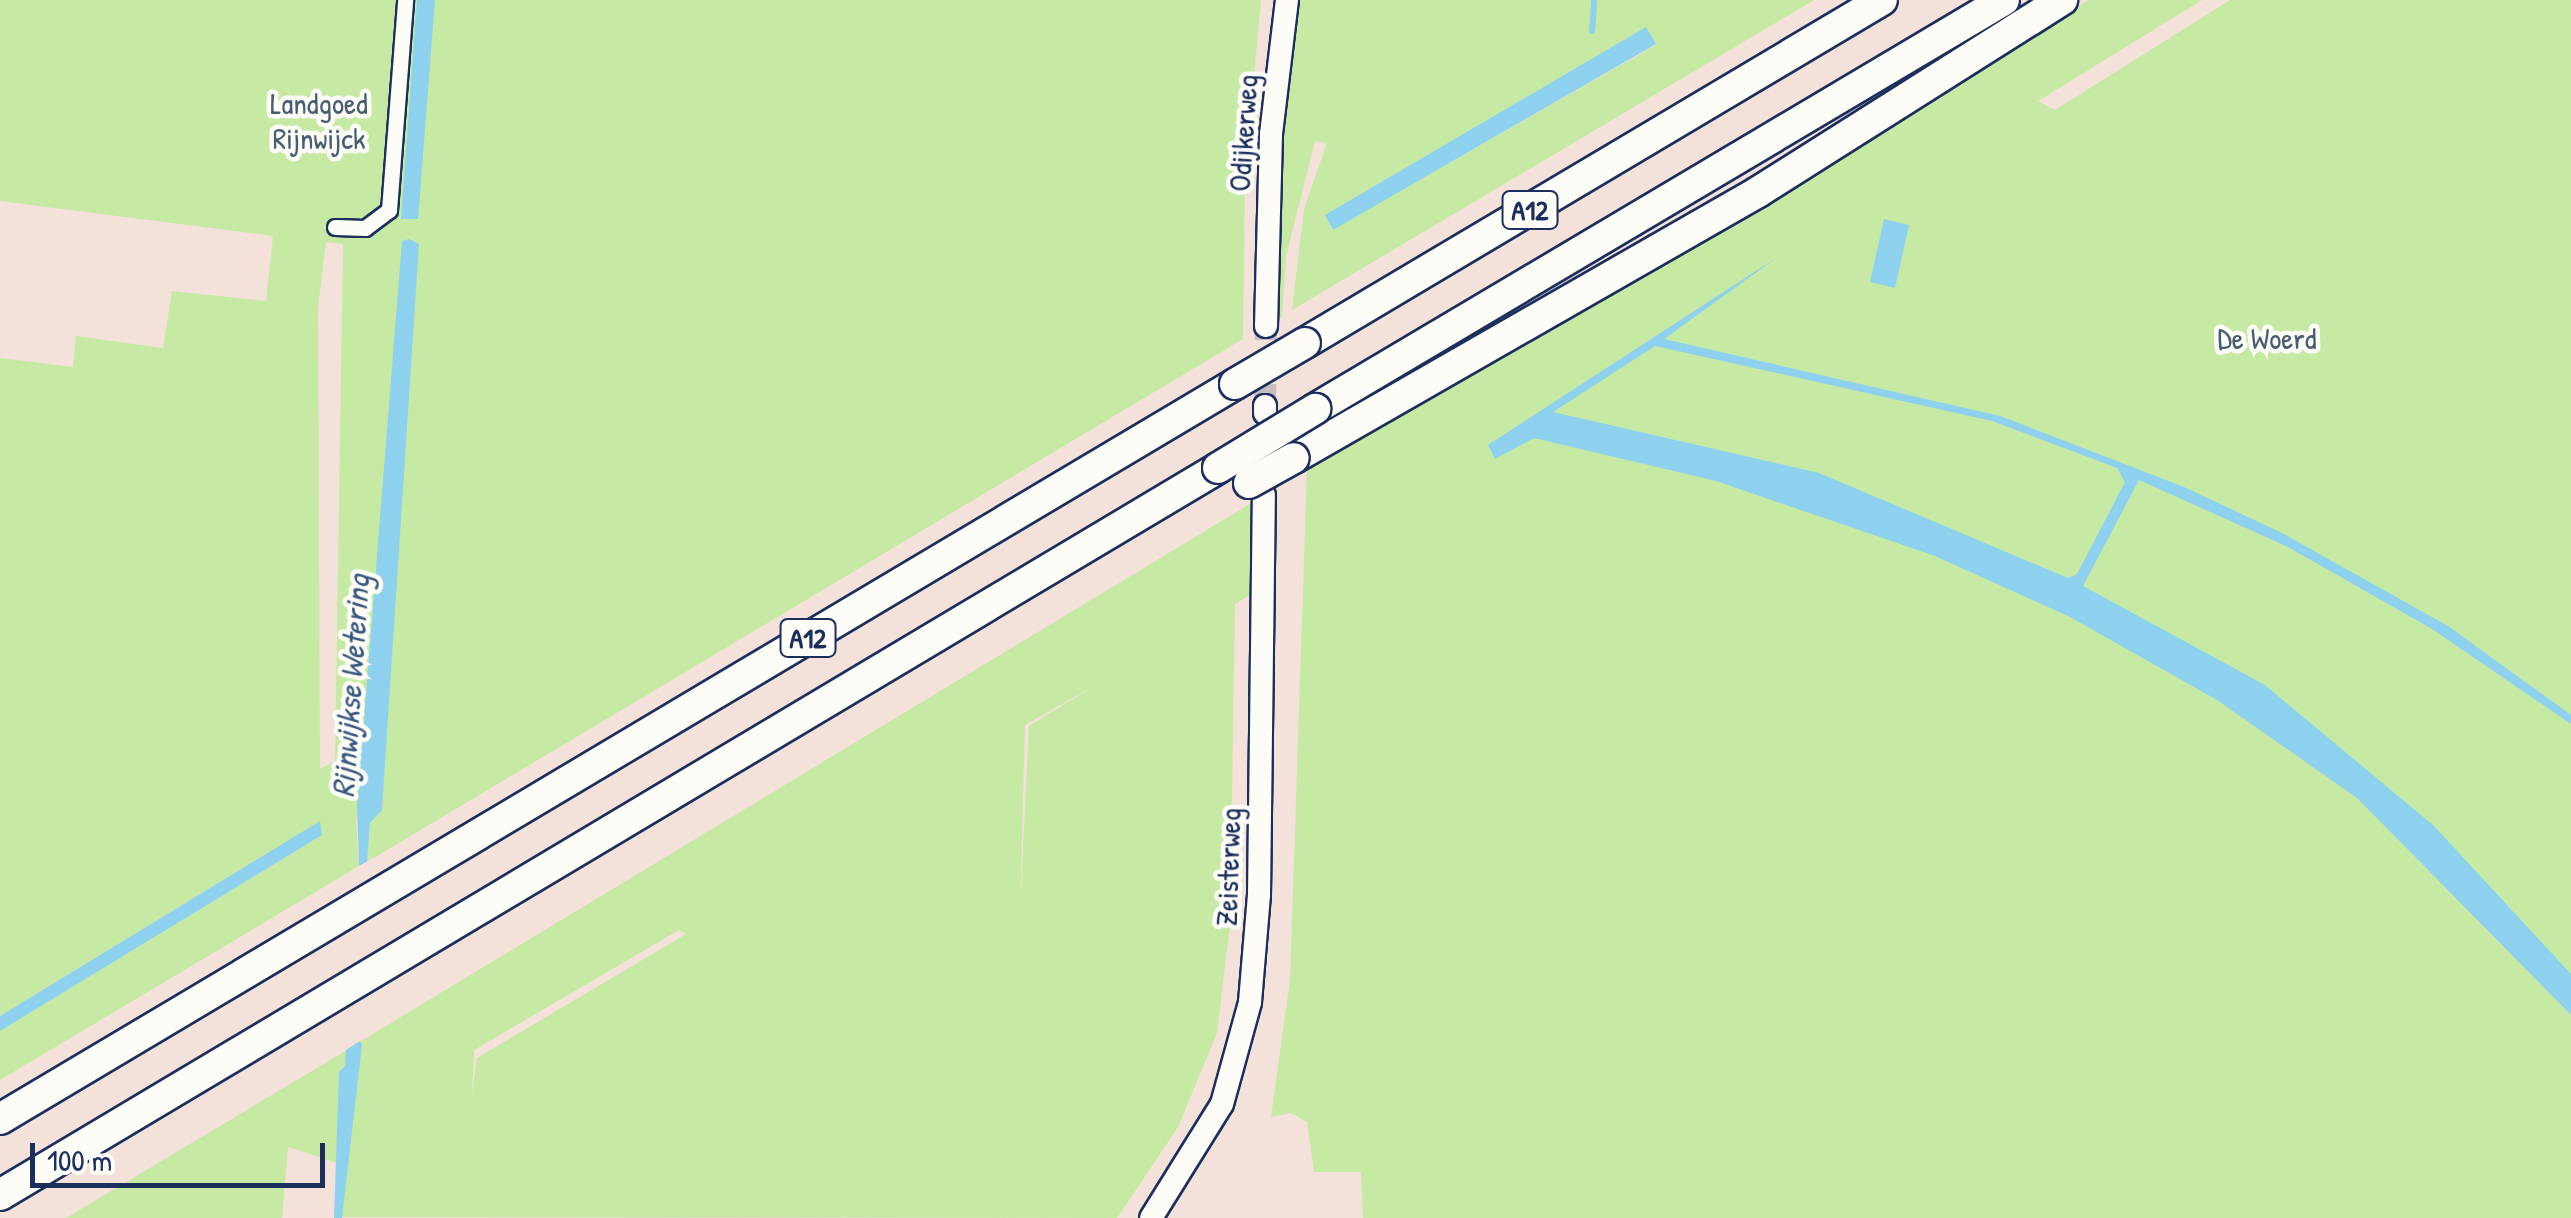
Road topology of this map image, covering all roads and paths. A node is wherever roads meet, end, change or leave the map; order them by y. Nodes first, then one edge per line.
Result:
1 (405, 0) edge
2 (1287, 0) edge
3 (1882, 0) edge
4 (2004, 0) edge
5 (2062, 0) edge
6 (335, 227) dead end
7 (1266, 326) tunnel mouth
8 (1256, 489) junction
9 (1159, 505) junction
10 (0, 1119) edge
11 (0, 1195) edge
12 (1152, 1218) edge

1 - 6 street
2 - 7 street, Odijkerweg
3 - 10 highway, A12, bridge
4 - 9 highway, A12, bridge
5 - 8 highway, A12, bridge
8 - 9 highway, A12
8 - 12 street, Zeisterweg
9 - 11 highway, A12

